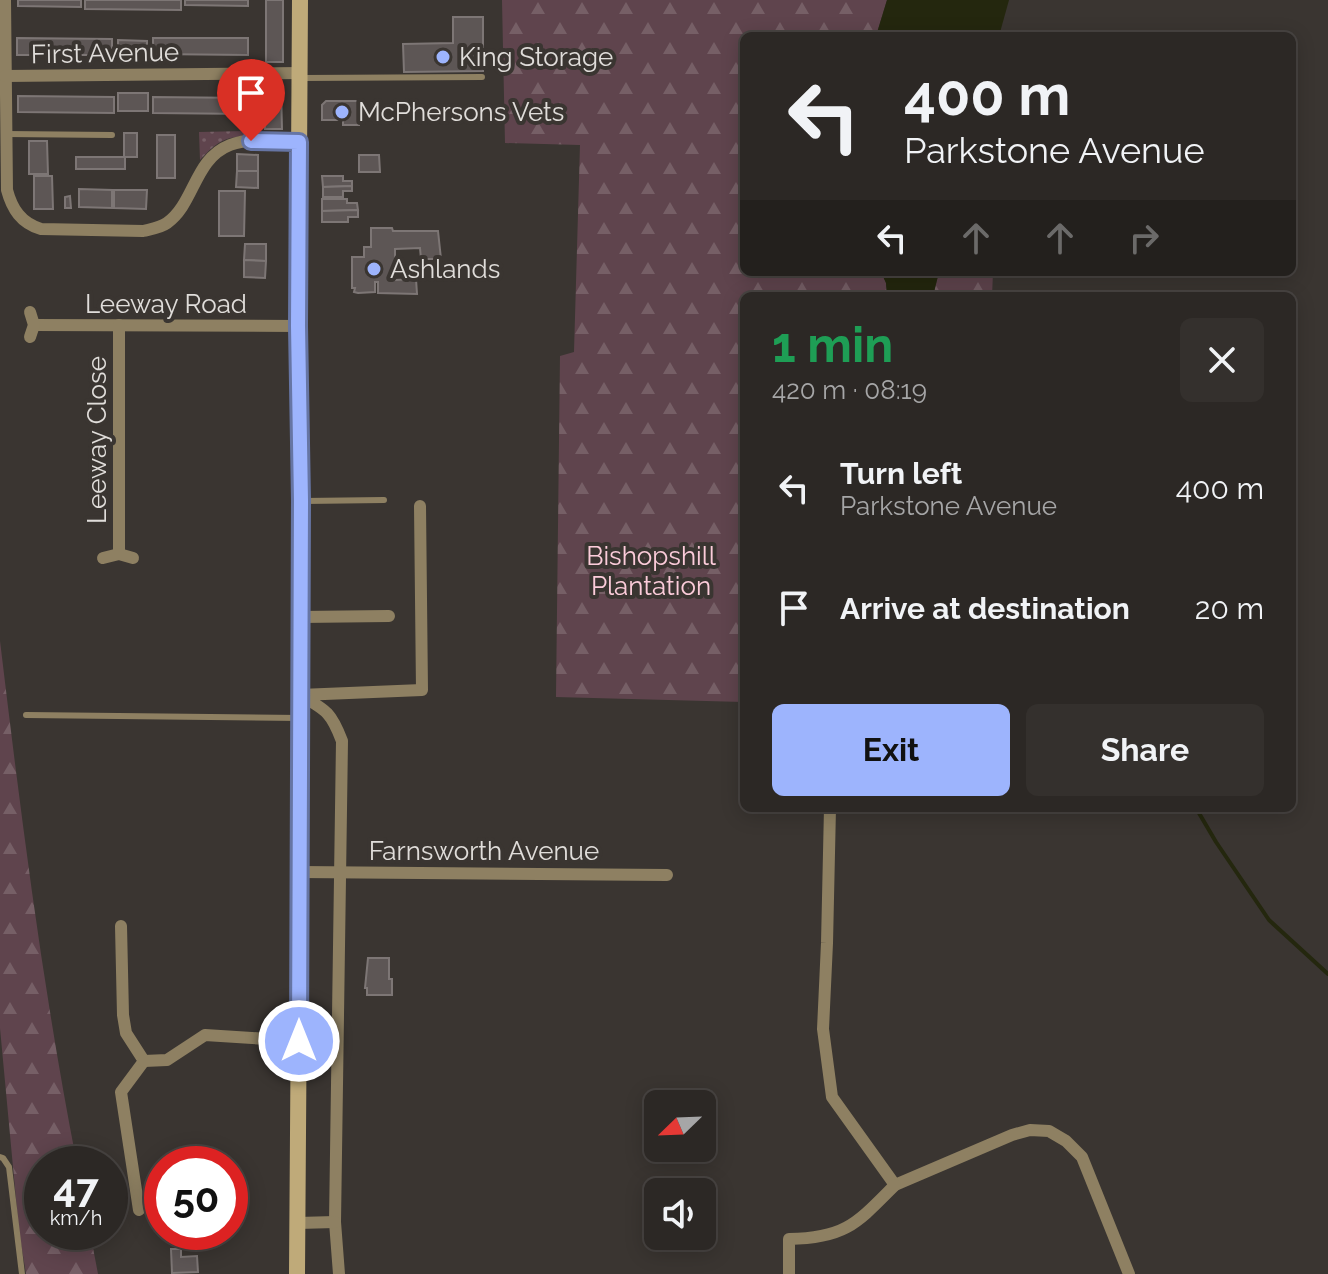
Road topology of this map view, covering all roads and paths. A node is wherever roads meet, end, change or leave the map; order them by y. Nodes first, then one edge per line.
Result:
1 (5, 0) edge
2 (300, 0) edge
3 (5, 76) junction
4 (300, 76) junction
5 (482, 77) dead end
6 (6, 134) junction
7 (112, 135) dead end
8 (299, 142) junction
9 (3, 148) edge
10 (30, 312) dead end
11 (119, 325) junction
12 (298, 326) junction
13 (384, 500) dead end
14 (301, 501) junction
15 (420, 506) dead end
16 (119, 554) junction
17 (103, 558) dead end
18 (133, 558) dead end
19 (389, 616) dead end
20 (300, 617) junction
21 (300, 695) junction
22 (26, 715) dead end
23 (300, 718) junction
24 (830, 812) edge
25 (300, 872) junction
26 (340, 872) junction
27 (667, 875) dead end
28 (121, 926) dead end
29 (122, 964) junction
30 (138, 964) dead end
31 (299, 1041) junction
32 (144, 1061) junction
33 (0, 1157) edge
34 (895, 1185) junction
35 (139, 1210) dead end
36 (335, 1222) junction
37 (298, 1223) junction
38 (22, 1274) edge
39 (297, 1274) edge
40 (339, 1274) edge
41 (789, 1274) edge
42 (1129, 1274) edge

1 - 3 street
2 - 4 main road
3 - 4 street, First Avenue
3 - 6 street
4 - 5 lane
4 - 8 main road
6 - 7 lane
6 - 9 street
8 - 9 street
8 - 12 main road
10 - 11 street, Leeway Road
11 - 12 street, Leeway Road
11 - 16 street, Leeway Close
12 - 14 main road
13 - 14 lane
14 - 20 main road
15 - 21 street
16 - 17 street, Leeway Close
16 - 18 street, Leeway Close
19 - 20 street
20 - 21 main road
21 - 23 main road
21 - 26 street
22 - 23 lane
23 - 25 main road
24 - 34 street
25 - 26 street, Farnsworth Avenue
25 - 31 main road
26 - 27 street, Farnsworth Avenue
26 - 36 street
28 - 29 street
29 - 30 street
29 - 32 street
31 - 32 street
31 - 37 main road
32 - 35 street
33 - 38 lane
34 - 41 street
34 - 42 street
36 - 37 street
36 - 40 street
37 - 39 main road

